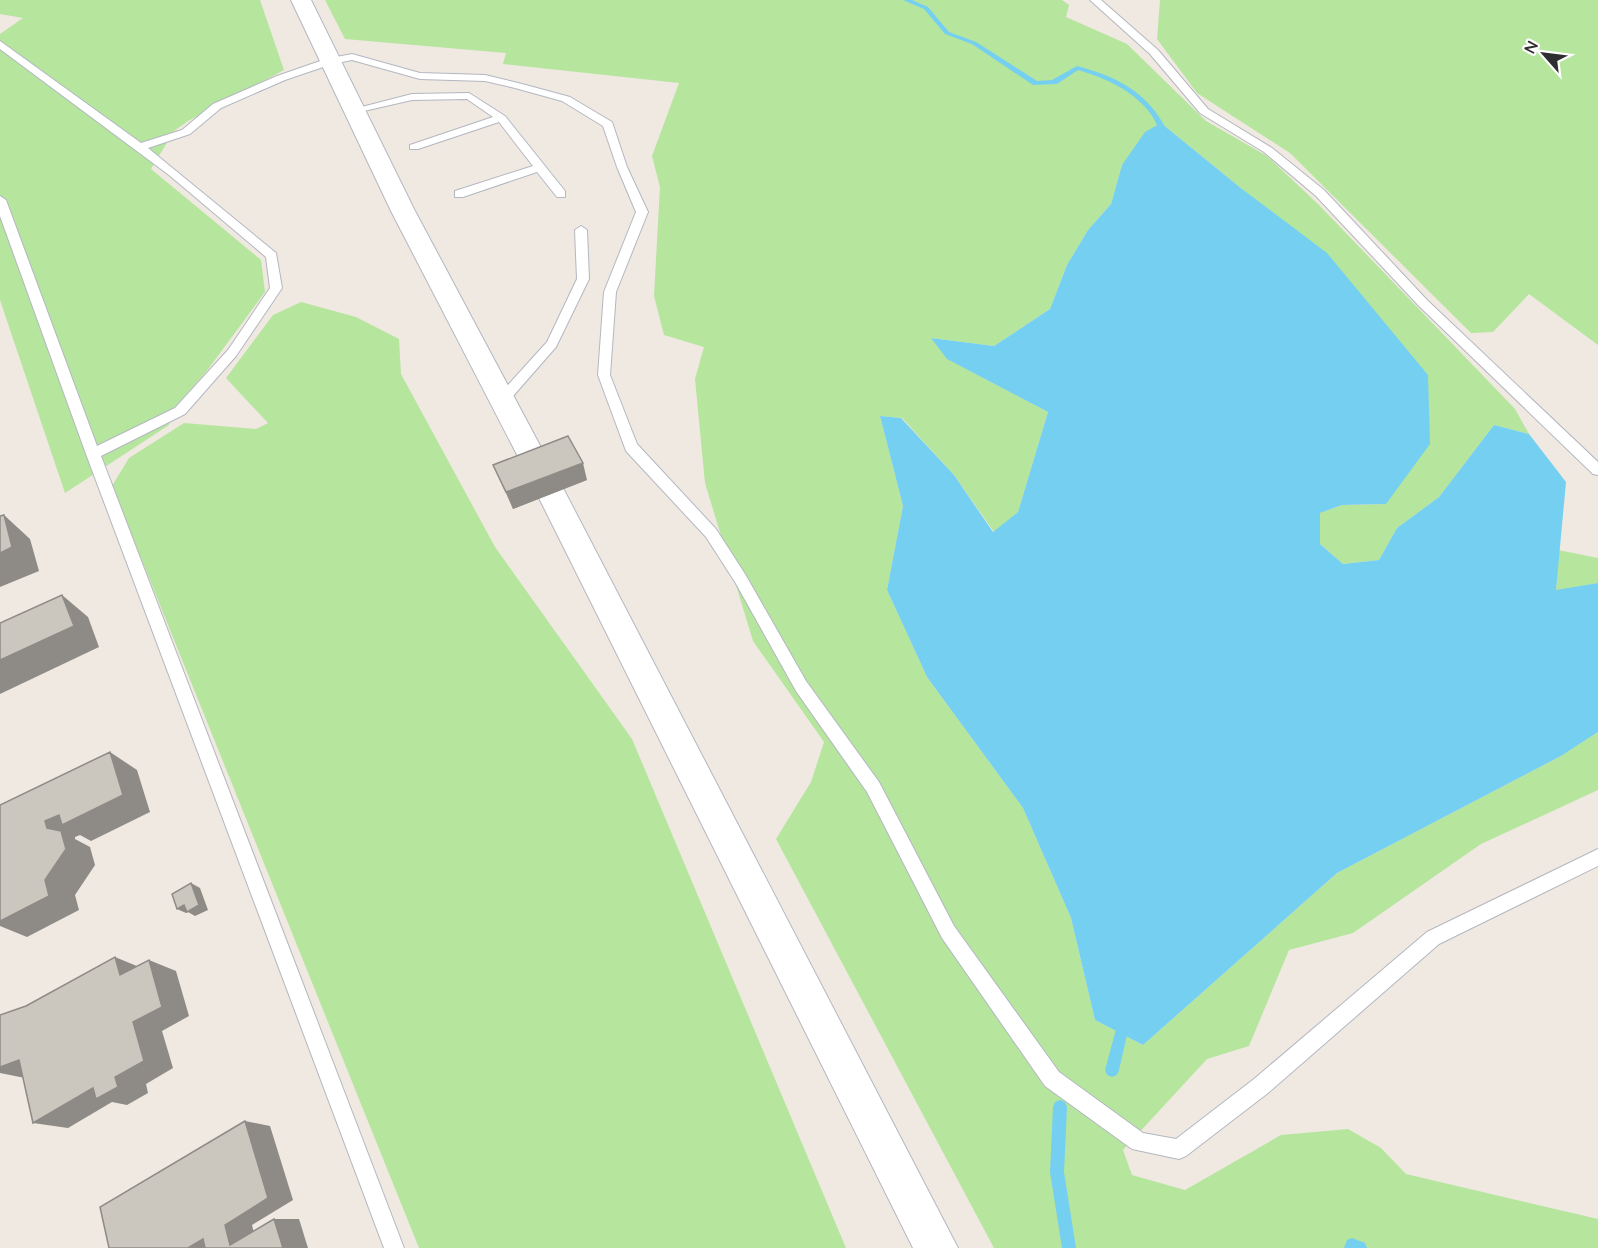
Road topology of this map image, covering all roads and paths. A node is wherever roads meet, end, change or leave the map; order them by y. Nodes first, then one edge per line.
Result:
1 (301, 0) edge
2 (1095, 0) edge
3 (0, 44) edge
4 (330, 61) junction
5 (355, 110) junction
6 (501, 118) junction
7 (141, 147) junction
8 (414, 147) dead end
9 (540, 167) junction
10 (459, 194) dead end
11 (561, 194) dead end
12 (0, 200) edge
13 (581, 230) dead end
14 (502, 400) junction
15 (93, 454) junction
16 (1598, 470) edge
17 (1598, 857) edge
18 (394, 1248) edge
19 (936, 1248) edge

1 - 4 street
2 - 16 lane
3 - 7 lane
4 - 5 street
4 - 7 lane
4 - 17 lane
5 - 6 lane
5 - 14 street
6 - 8 lane
6 - 9 lane
7 - 15 lane
9 - 10 lane
9 - 11 lane
12 - 15 lane
13 - 14 lane
14 - 19 street
15 - 18 lane

